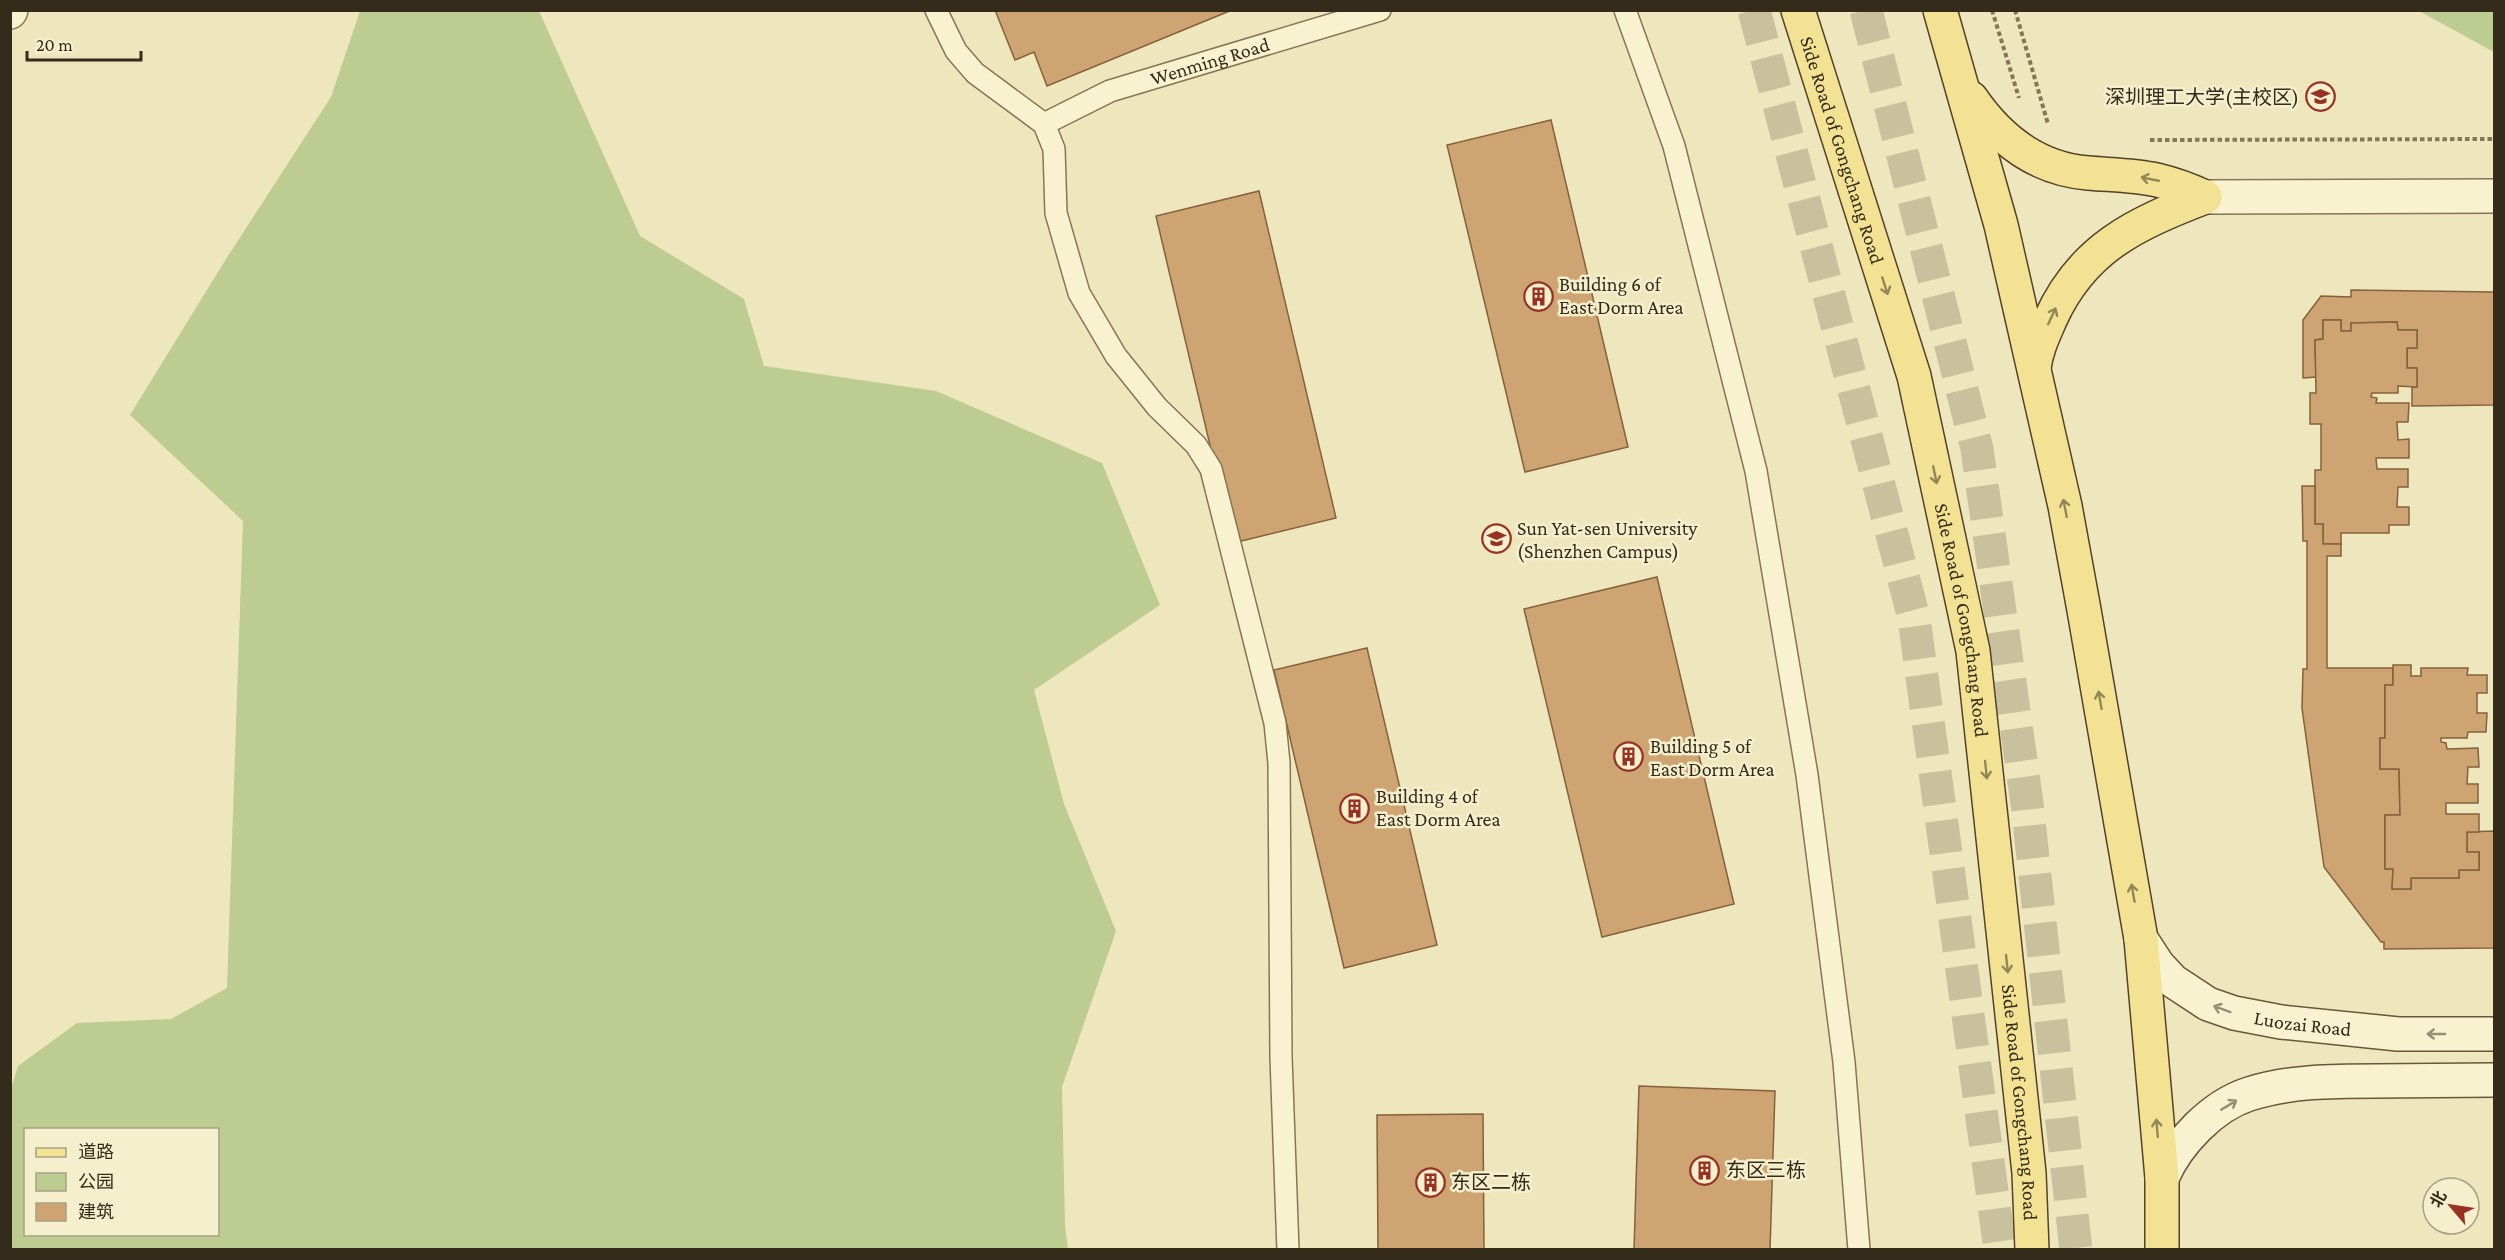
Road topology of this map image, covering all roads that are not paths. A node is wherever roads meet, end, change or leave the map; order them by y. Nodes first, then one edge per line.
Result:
1 (936, 10) edge
2 (1380, 10) edge
3 (1625, 10) edge
4 (1797, 10) edge
5 (1940, 10) edge
6 (1962, 84) junction
7 (1044, 124) junction
8 (2494, 196) edge
9 (2205, 197) junction
10 (2034, 372) junction
11 (2141, 939) junction
12 (2494, 1034) edge
13 (2494, 1080) edge
14 (2162, 1178) junction
15 (1288, 1250) edge
16 (1859, 1250) edge
17 (2032, 1250) edge
18 (2162, 1250) edge

1 - 7 lane
2 - 7 lane, Wenming Road
3 - 16 lane
4 -> 17 main road, Side Road of Gongchang Road
5 - 6 main road
9 -> 6 main road
6 - 10 main road
7 - 15 lane
8 - 9 main road
10 -> 9 main road
11 -> 10 main road
12 -> 11 main road, Luozai Road
14 -> 11 main road
14 -> 13 main road
14 - 18 main road

